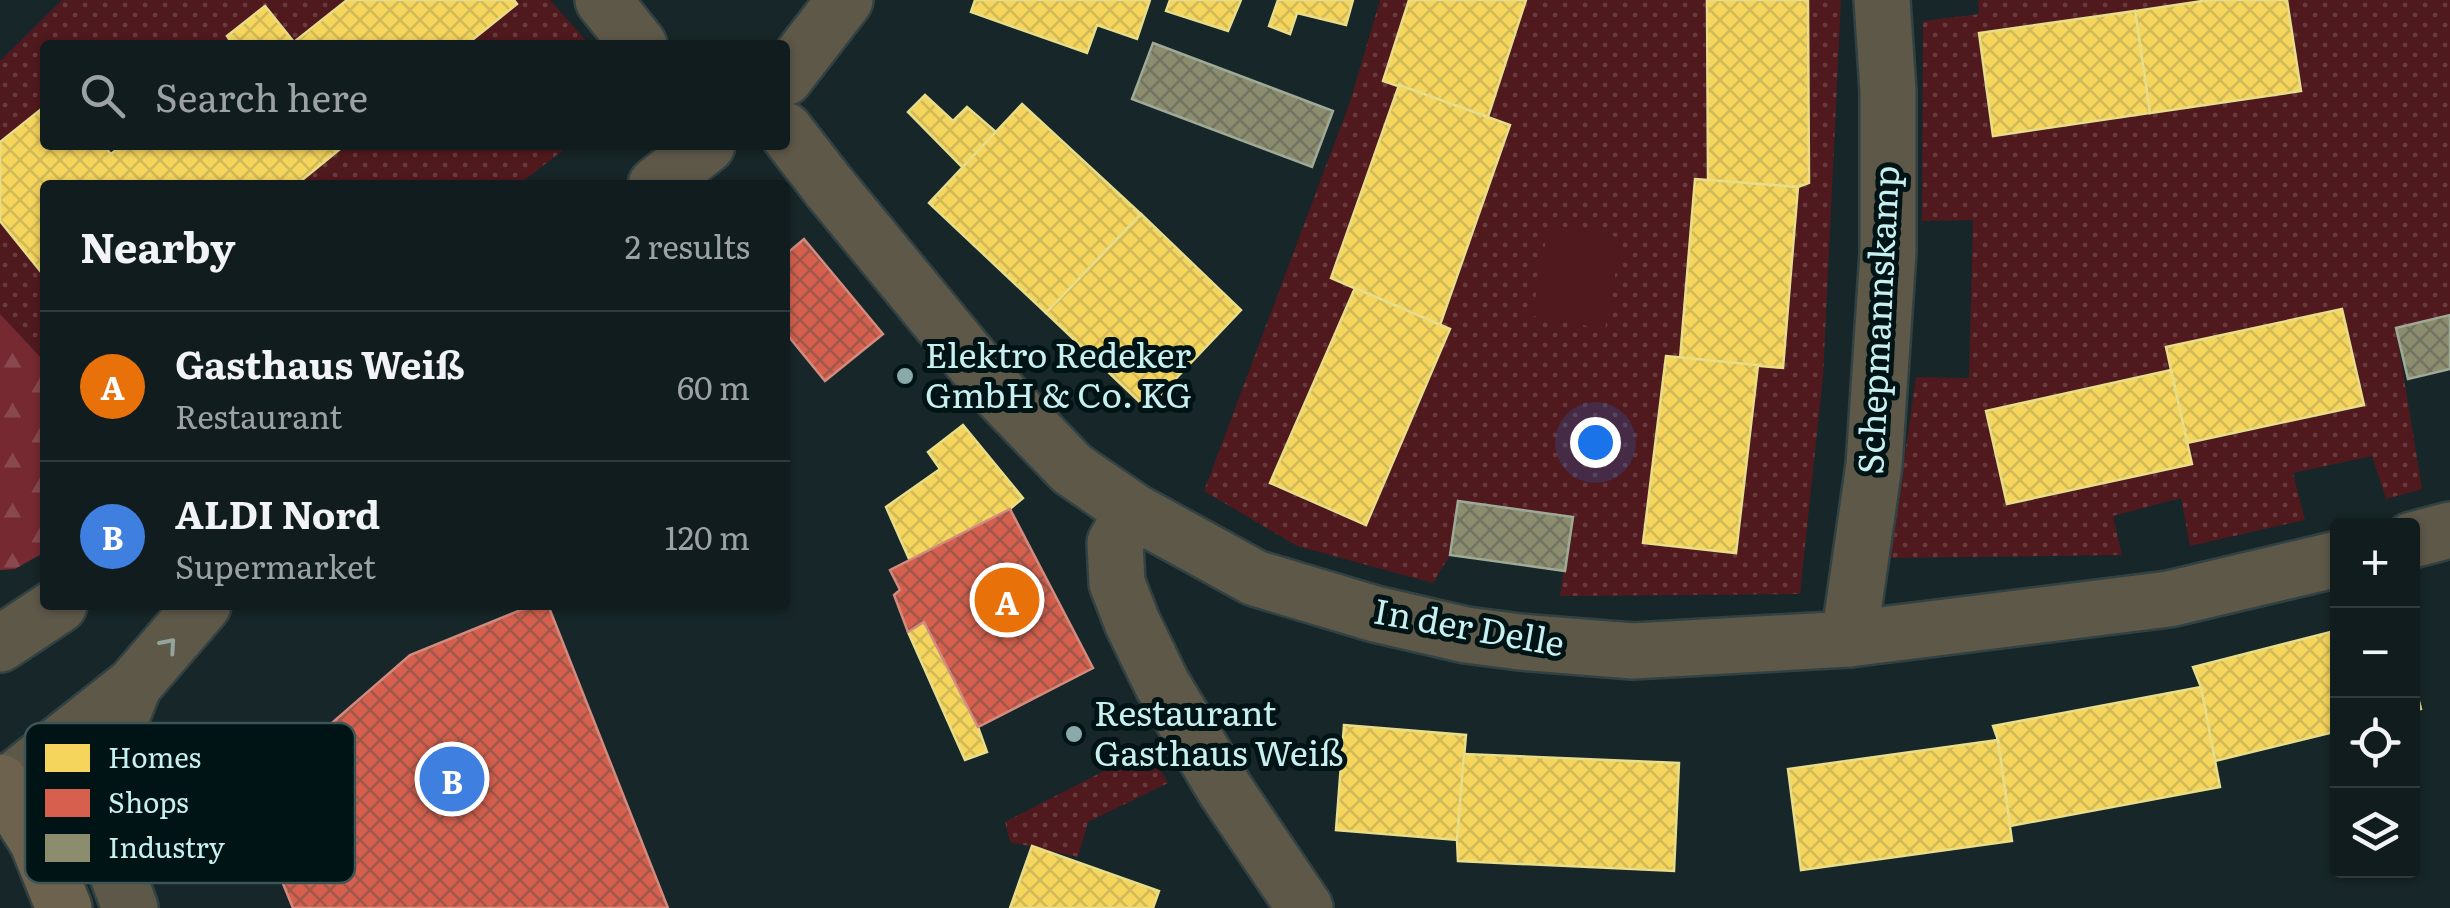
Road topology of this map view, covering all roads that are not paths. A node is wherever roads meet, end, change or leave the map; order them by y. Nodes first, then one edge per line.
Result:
1 (603, 0) edge
2 (845, 0) edge
3 (1882, 0) edge
4 (635, 40) edge
5 (790, 72) edge
6 (790, 136) edge
7 (701, 150) edge
8 (662, 180) edge
9 (1132, 511) junction
10 (2450, 530) edge
11 (2420, 538) edge
12 (2330, 561) edge
13 (51, 610) edge
14 (199, 610) edge
15 (1849, 639) junction
16 (0, 644) edge
17 (134, 685) junction
18 (84, 723) edge
19 (118, 723) edge
20 (25, 769) edge
21 (1, 787) edge
22 (25, 823) edge
23 (54, 883) edge
24 (121, 883) edge
25 (64, 908) edge
26 (130, 908) edge
27 (1306, 908) edge

1 - 4 street
2 - 5 street
3 - 15 street, Schepmannskamp
6 - 9 street, In der Delle
7 - 8 street
9 - 15 street, In der Delle
9 - 27 street
10 - 11 street
12 - 15 street, In der Delle
13 - 16 street
17 -> 14 street
17 - 18 street
17 - 19 street
20 - 21 street
21 - 22 main road
23 - 25 main road
24 - 26 street

